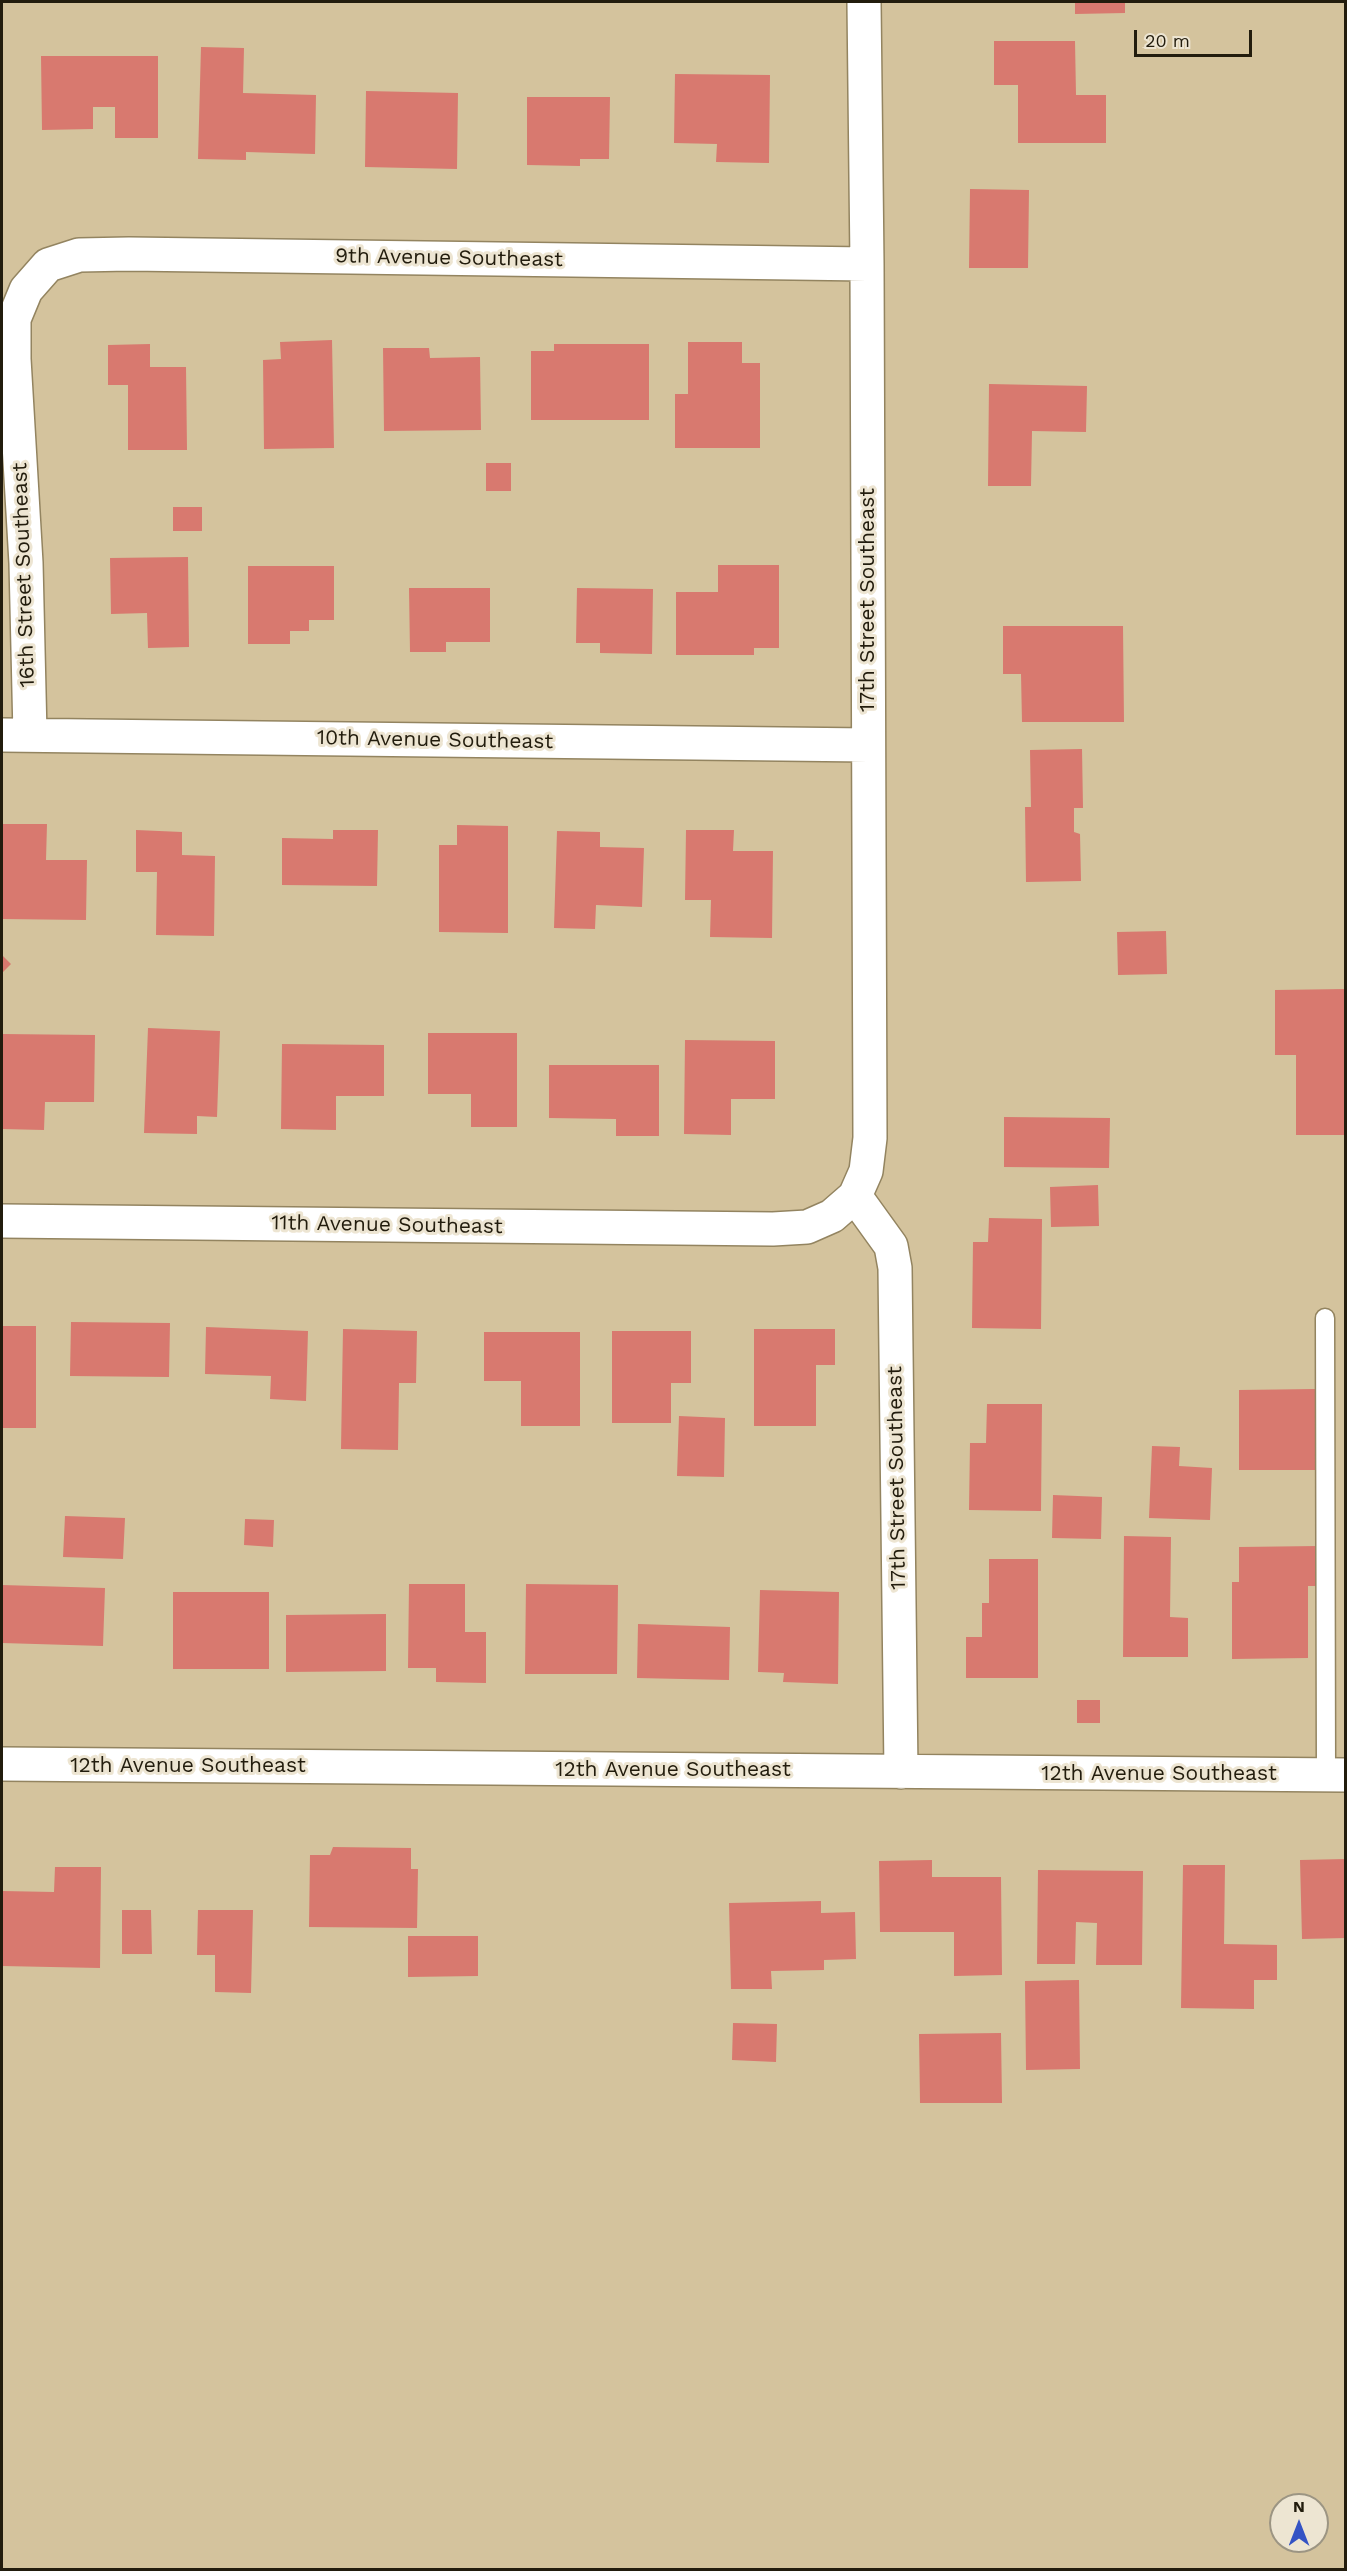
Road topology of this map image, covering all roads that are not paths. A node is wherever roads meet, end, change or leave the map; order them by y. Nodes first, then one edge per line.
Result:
1 (864, 2) edge
2 (867, 264) junction
3 (36, 276) joint
4 (16, 735) edge
5 (868, 745) junction
6 (855, 1196) junction
7 (2, 1221) edge
8 (773, 1229) joint
9 (1325, 1318) dead end
10 (2, 1764) edge
11 (901, 1772) junction
12 (1336, 1775) edge

1 - 2 street, 17th Street Southeast
2 - 3 street, 9th Avenue Southeast
2 - 5 street, 17th Street Southeast
3 - 4 street, 16th Street Southeast
4 - 5 street, 10th Avenue Southeast
5 - 6 street, 17th Street Southeast
6 - 8 street, 17th Street Southeast
6 - 11 street, 17th Street Southeast
7 - 8 street, 11th Avenue Southeast
9 - 12 lane
10 - 11 street, 12th Avenue Southeast
11 - 12 street, 12th Avenue Southeast

